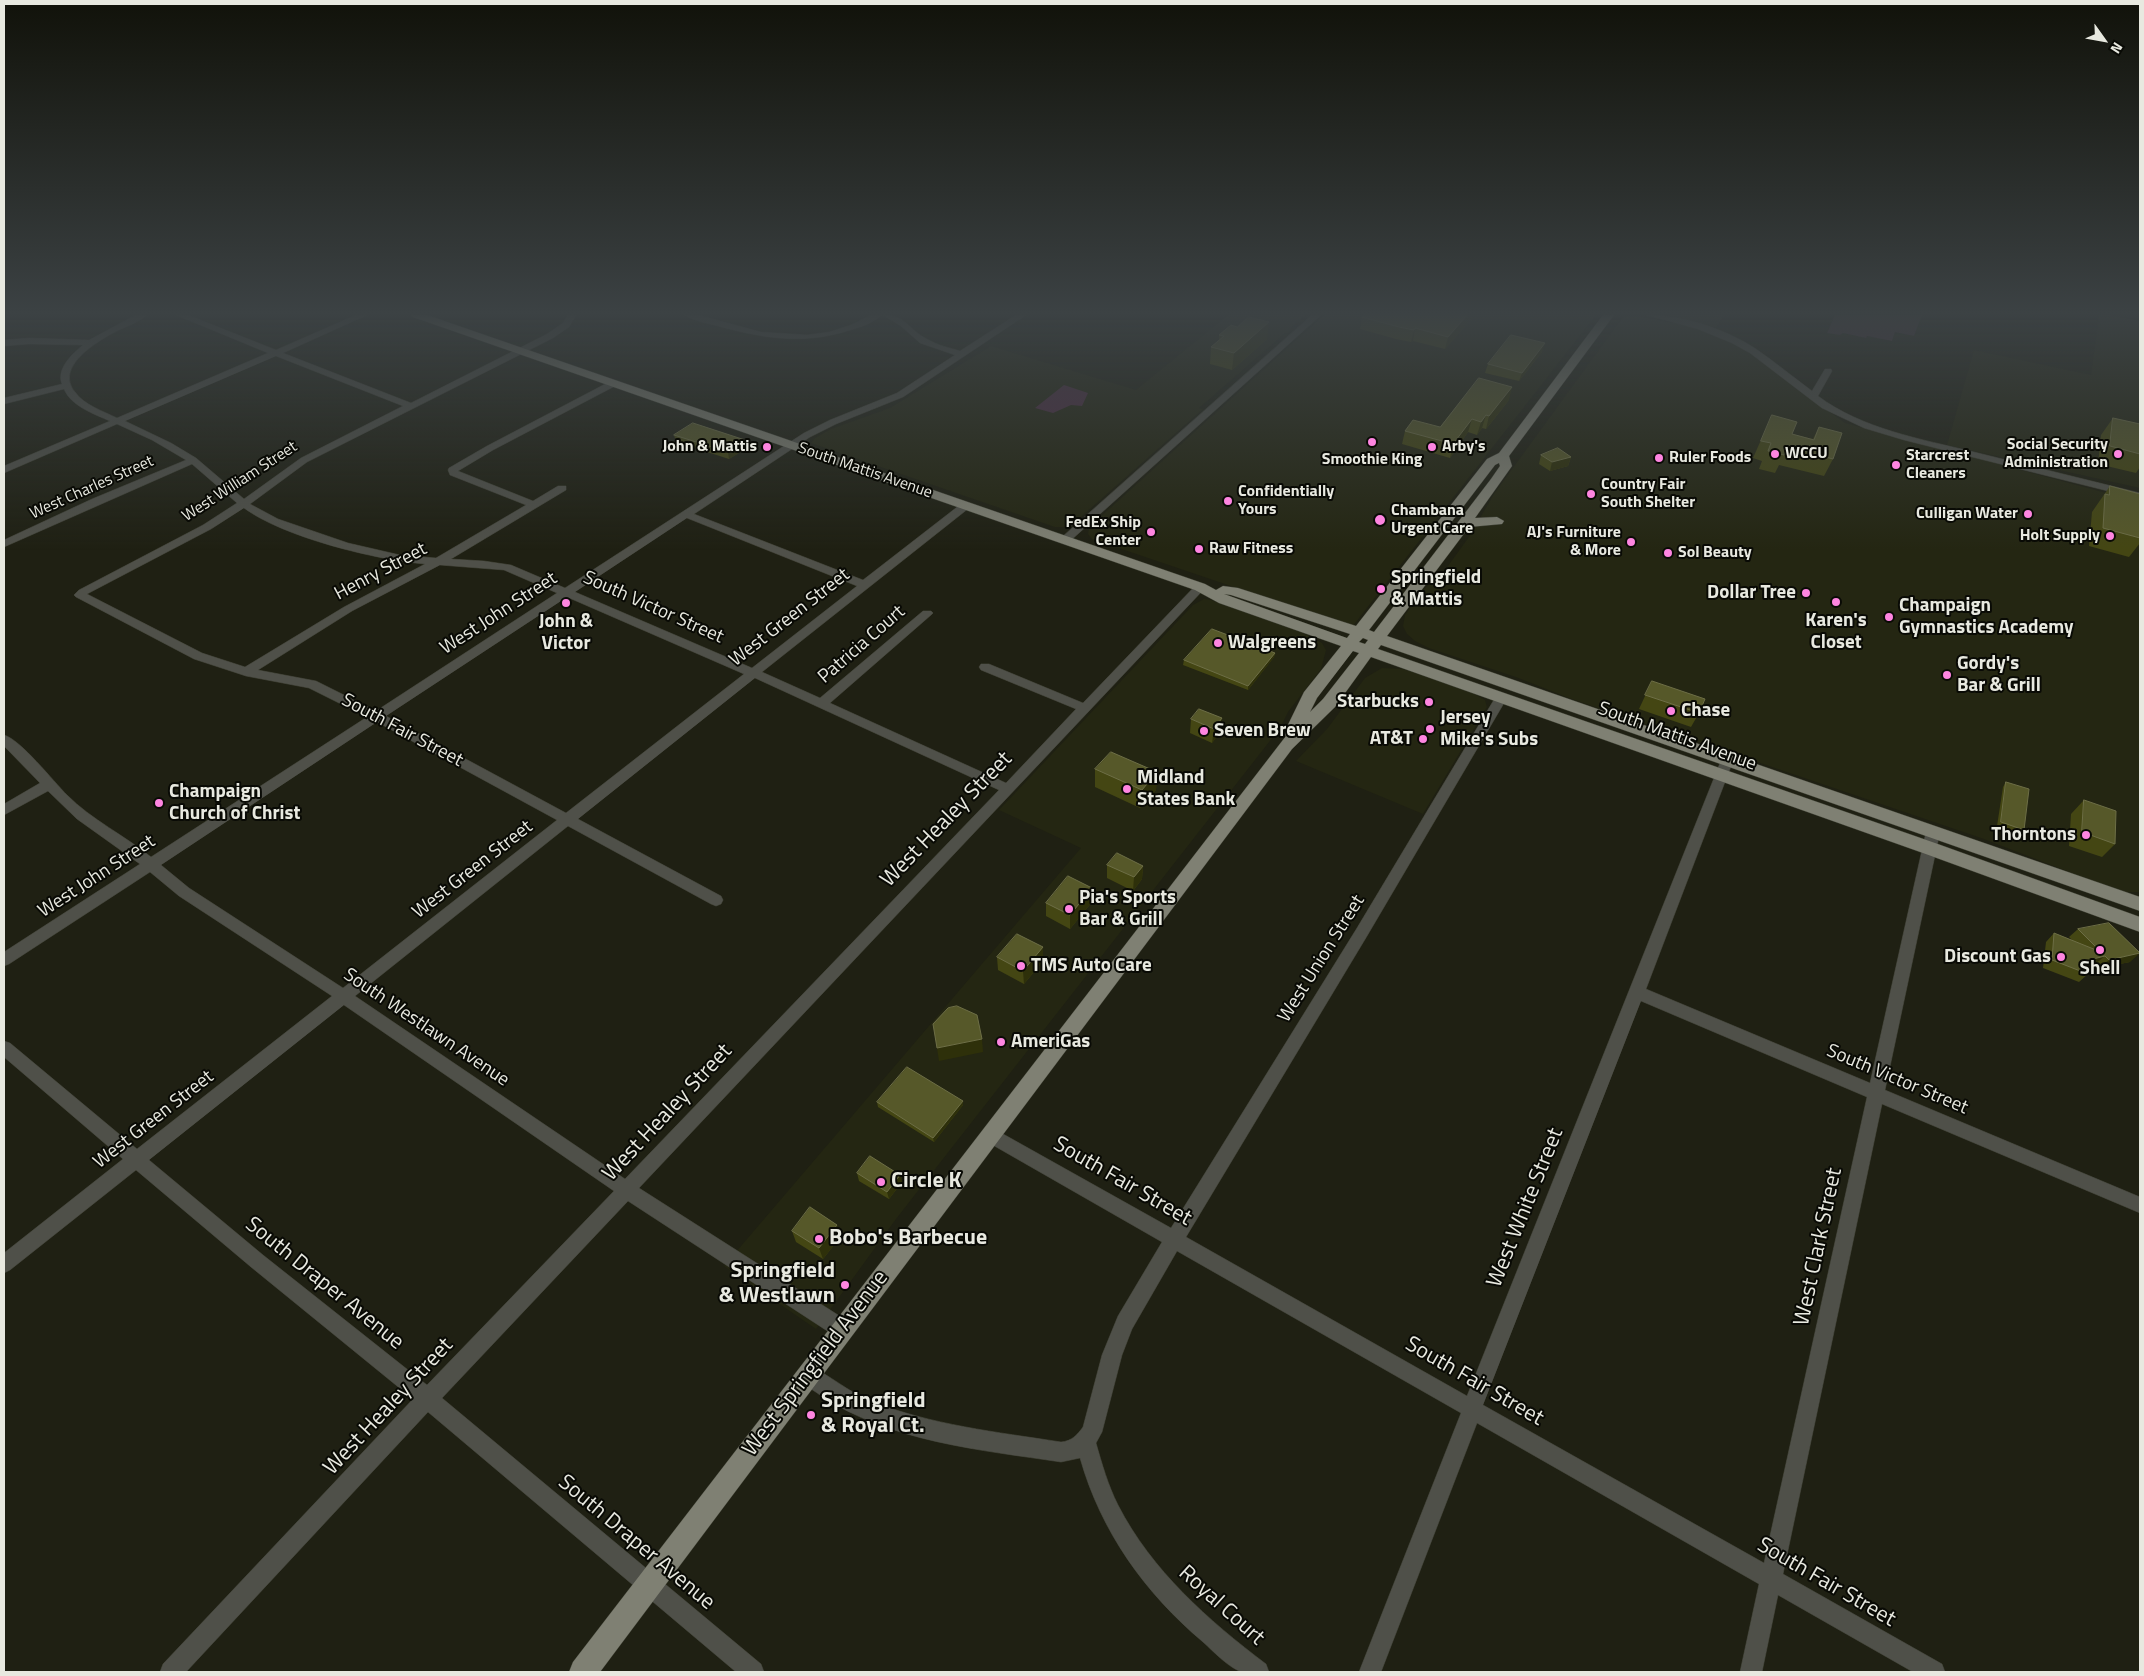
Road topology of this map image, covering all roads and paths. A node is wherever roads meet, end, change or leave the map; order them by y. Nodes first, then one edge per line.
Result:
1 (36, 393) edge
2 (71, 393) edge
3 (182, 393) edge
4 (379, 393) edge
5 (438, 393) edge
6 (595, 393) edge
7 (638, 393) edge
8 (903, 393) edge
9 (1229, 393) edge
10 (1551, 393) edge
11 (1807, 393) edge
12 (1815, 393) edge
13 (1812, 397) junction
14 (4, 401) edge
15 (412, 406) junction
16 (117, 421) junction
17 (790, 446) junction
18 (1503, 456) junction
19 (193, 460) junction
20 (4, 470) edge
21 (562, 488) dead end
22 (2140, 496) edge
23 (243, 504) junction
24 (534, 505) junction
25 (965, 506) junction
26 (686, 514) junction
27 (1497, 521) dead end
28 (1464, 523) junction
29 (1065, 540) junction
30 (4, 544) edge
31 (438, 561) junction
32 (865, 584) junction
33 (1200, 587) junction
34 (83, 592) joint
35 (567, 592) junction
36 (928, 613) dead end
37 (1358, 632) junction
38 (1348, 645) junction
39 (1373, 645) junction
40 (985, 667) dead end
41 (246, 672) junction
42 (753, 673) junction
43 (1502, 698) junction
44 (821, 704) junction
45 (1084, 708) junction
46 (376, 716) junction
47 (4, 739) edge
48 (1286, 745) junction
49 (1725, 769) junction
50 (49, 784) junction
51 (1008, 789) junction
52 (4, 810) edge
53 (567, 821) junction
54 (1931, 840) junction
55 (150, 864) junction
56 (716, 900) dead end
57 (2140, 904) edge
58 (2140, 925) edge
59 (4, 960) edge
60 (1637, 992) junction
61 (344, 996) junction
62 (4, 1048) edge
63 (1877, 1093) junction
64 (990, 1134) junction
65 (137, 1159) junction
66 (627, 1190) junction
67 (2140, 1205) edge
68 (1174, 1239) junction
69 (4, 1264) edge
70 (842, 1329) junction
71 (808, 1375) junction
72 (427, 1399) junction
73 (1472, 1409) junction
74 (1085, 1441) junction
75 (1772, 1579) junction
76 (648, 1586) junction
77 (171, 1672) edge
78 (583, 1672) edge
79 (753, 1672) edge
80 (1258, 1672) edge
81 (1370, 1672) edge
82 (1752, 1672) edge
83 (1934, 1672) edge

1 - 14 street
2 - 16 street, South Victor Street
3 - 16 street
4 - 15 street
5 - 15 street, West William Street
6 - 24 street
7 - 17 main road, South Mattis Avenue
8 - 17 street, West John Street
9 - 29 street
10 - 18 main road, West Springfield Avenue
11 - 13 street
12 - 13 street
13 - 22 street
15 - 23 street, West William Street
16 - 19 street, South Victor Street
16 - 20 street
17 - 25 main road, South Mattis Avenue
17 - 26 street, West John Street
18 - 28 main road, West Springfield Avenue
18 - 37 main road, West Springfield Avenue
19 - 23 street, South Victor Street
19 - 30 street, West Charles Street
21 - 24 street, Henry Street
23 - 31 street, South Victor Street
23 - 34 street, West William Street
24 - 31 street, Henry Street
25 - 29 main road, South Mattis Avenue
25 - 32 street, West Green Street
26 - 32 street
26 - 35 street, West John Street
27 - 28 main road
28 - 39 main road, West Springfield Avenue
29 - 33 main road, South Mattis Avenue
31 - 35 street, South Victor Street
31 - 41 street, Henry Street
32 - 42 street, West Green Street
33 - 37 main road, South Mattis Avenue
33 - 38 main road, South Mattis Avenue
33 - 45 street, West Healey Street
34 - 41 street, South Fair Street
35 - 42 street, South Victor Street
35 - 46 street, West John Street
36 - 44 street, Patricia Court
37 - 38 main road, West Springfield Avenue
37 - 39 main road, South Mattis Avenue
38 - 39 main road, South Mattis Avenue
38 - 48 main road, West Springfield Avenue
39 - 43 main road, South Mattis Avenue
39 - 48 main road, West Springfield Avenue
39 - 49 main road, South Mattis Avenue
40 - 45 street
41 - 46 street, South Fair Street
42 - 44 street, South Victor Street
42 - 53 street, West Green Street
43 - 49 main road, South Mattis Avenue
43 - 68 street, West Union Street
44 - 51 street, South Victor Street
45 - 51 street, West Healey Street
46 - 53 street, South Fair Street
46 - 55 street, West John Street
47 - 50 street, South Westlawn Avenue
48 - 64 main road, West Springfield Avenue
49 - 54 main road, South Mattis Avenue
49 - 60 street, West White Street
50 - 52 street
50 - 55 street, South Westlawn Avenue
51 - 66 street, West Healey Street
53 - 56 street, South Fair Street
53 - 61 street, West Green Street
54 - 57 main road, South Mattis Avenue
54 - 58 main road, South Mattis Avenue
54 - 63 street, West Clark Street
55 - 59 street, West John Street
55 - 61 street, South Westlawn Avenue
60 - 63 street, South Victor Street
60 - 73 street, West White Street
61 - 65 street, West Green Street
61 - 66 street, South Westlawn Avenue
62 - 65 street, South Draper Avenue
63 - 67 street, South Victor Street
63 - 75 street, West Clark Street
64 - 68 street, South Fair Street
64 - 70 main road, West Springfield Avenue
65 - 69 street, West Green Street
65 - 72 street, South Draper Avenue
66 - 70 street, South Westlawn Avenue
66 - 72 street, West Healey Street
68 - 73 street, South Fair Street
68 - 74 street
70 - 71 main road, West Springfield Avenue
71 - 74 street
71 - 76 main road, West Springfield Avenue
72 - 76 street, South Draper Avenue
72 - 77 street, West Healey Street
73 - 75 street, South Fair Street
73 - 81 street, West White Street
74 - 80 street, Royal Court
75 - 82 street, West Clark Street
75 - 83 street, South Fair Street
76 - 78 main road, West Springfield Avenue
76 - 79 street, South Draper Avenue

